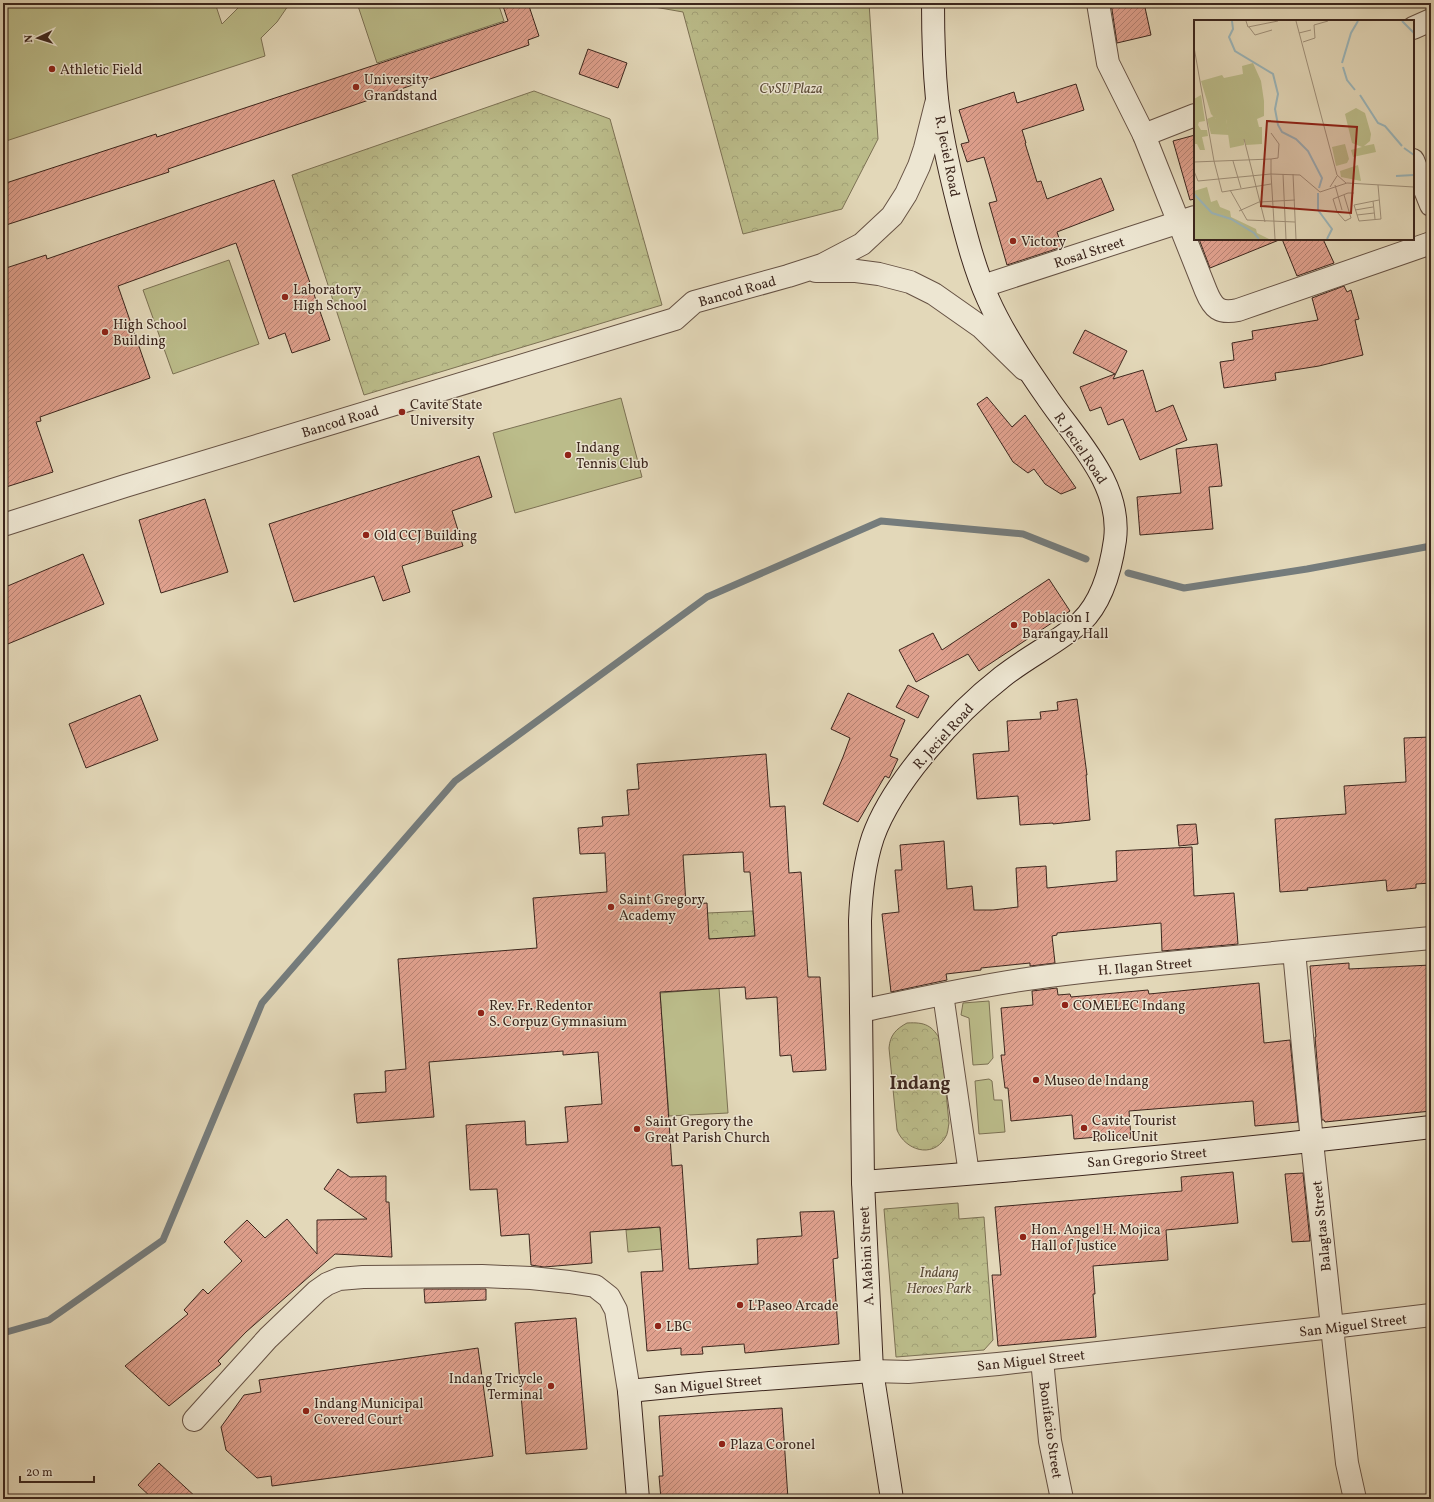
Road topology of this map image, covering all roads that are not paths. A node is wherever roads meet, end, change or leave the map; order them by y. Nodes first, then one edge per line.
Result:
1 (933, 3) edge
2 (1098, 3) edge
3 (1431, 20) edge
4 (1414, 28) edge
5 (937, 98) junction
6 (1194, 115) edge
7 (1144, 135) junction
8 (1414, 162) edge
9 (1431, 205) edge
10 (1187, 220) edge
11 (1431, 243) edge
12 (788, 276) junction
13 (983, 286) junction
14 (1034, 378) junction
15 (3, 525) edge
16 (1431, 938) edge
17 (1294, 952) junction
18 (944, 994) junction
19 (861, 1010) junction
20 (1431, 1127) edge
21 (1312, 1142) junction
22 (969, 1174) junction
23 (863, 1182) junction
24 (1431, 1316) edge
25 (1332, 1327) junction
26 (1042, 1360) junction
27 (872, 1371) junction
28 (629, 1391) junction
29 (194, 1420) dead end
30 (638, 1499) edge
31 (892, 1499) edge
32 (1062, 1499) edge
33 (1355, 1499) edge

1 - 5 street, R. Jeciel Road
2 - 7 street
3 - 4 street
5 - 12 street, Bancod Road
5 - 13 street, R. Jeciel Road
6 - 7 street
7 - 10 street
8 - 9 street
10 - 11 street
10 - 13 street, Rosal Street
12 - 14 street, Bancod Road
12 - 15 street, Bancod Road
13 - 14 street, R. Jeciel Road
14 - 19 street, R. Jeciel Road
16 - 17 street, H. Ilagan Street
17 - 18 street, H. Ilagan Street
17 - 21 street, Balagtas Street
18 - 19 street, H. Ilagan Street
18 - 22 street
19 - 23 street, A. Mabini Street
20 - 21 street, San Gregorio Street
21 - 22 street, San Gregorio Street
21 - 25 street, Balagtas Street
22 - 23 street, San Gregorio Street
23 - 27 street, A. Mabini Street
24 - 25 street, San Miguel Street
25 - 26 street, San Miguel Street
25 - 33 street, Balagtas Street
26 - 27 street, San Miguel Street
26 - 32 street, Bonifacio Street
27 - 28 street, San Miguel Street
27 - 31 street, A. Mabini Street
28 - 29 street
28 - 30 street

